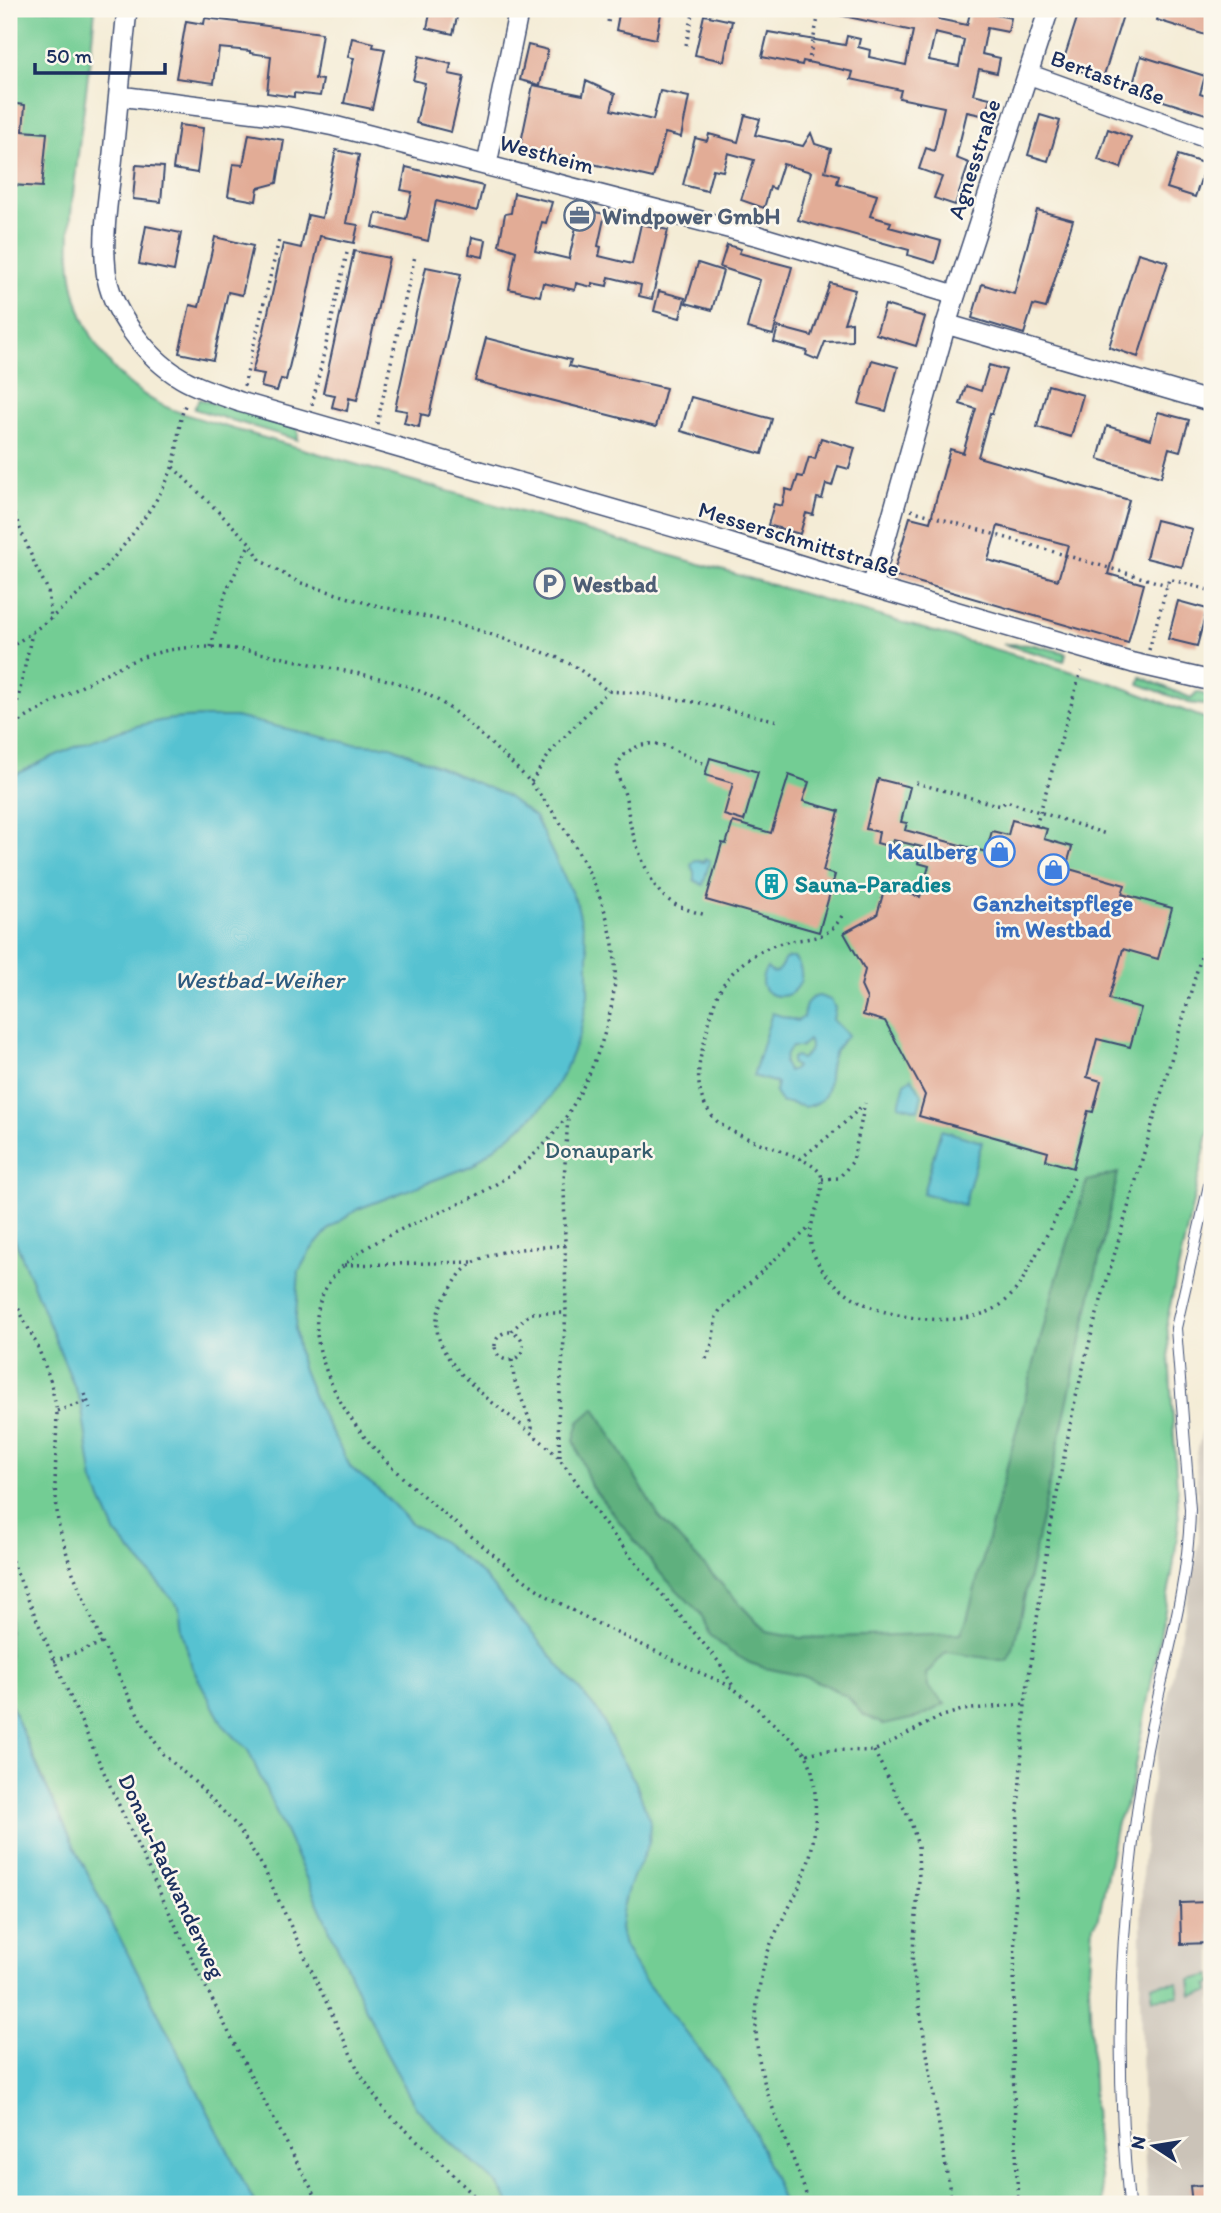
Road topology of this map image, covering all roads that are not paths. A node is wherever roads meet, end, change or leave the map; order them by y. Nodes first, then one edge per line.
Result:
1 (127, 9) edge
2 (519, 9) edge
3 (1049, 9) edge
4 (1028, 74) junction
5 (119, 96) junction
6 (1212, 140) edge
7 (487, 164) junction
8 (955, 295) junction
9 (946, 324) junction
10 (1212, 402) edge
11 (872, 587) junction
12 (1212, 681) edge
13 (1212, 1172) edge
14 (1129, 2204) edge

1 - 5 street, Messerschmittstraße
2 - 7 street
3 - 4 street, Agnesstraße
4 - 6 street, Bertastraße
4 - 8 street, Agnesstraße
5 - 7 street, Westheim
5 - 11 street, Messerschmittstraße
7 - 8 street, Westheim
8 - 9 street, Agnesstraße
9 - 10 street
9 - 11 street, Agnesstraße
11 - 12 street, Messerschmittstraße
13 - 14 lane

